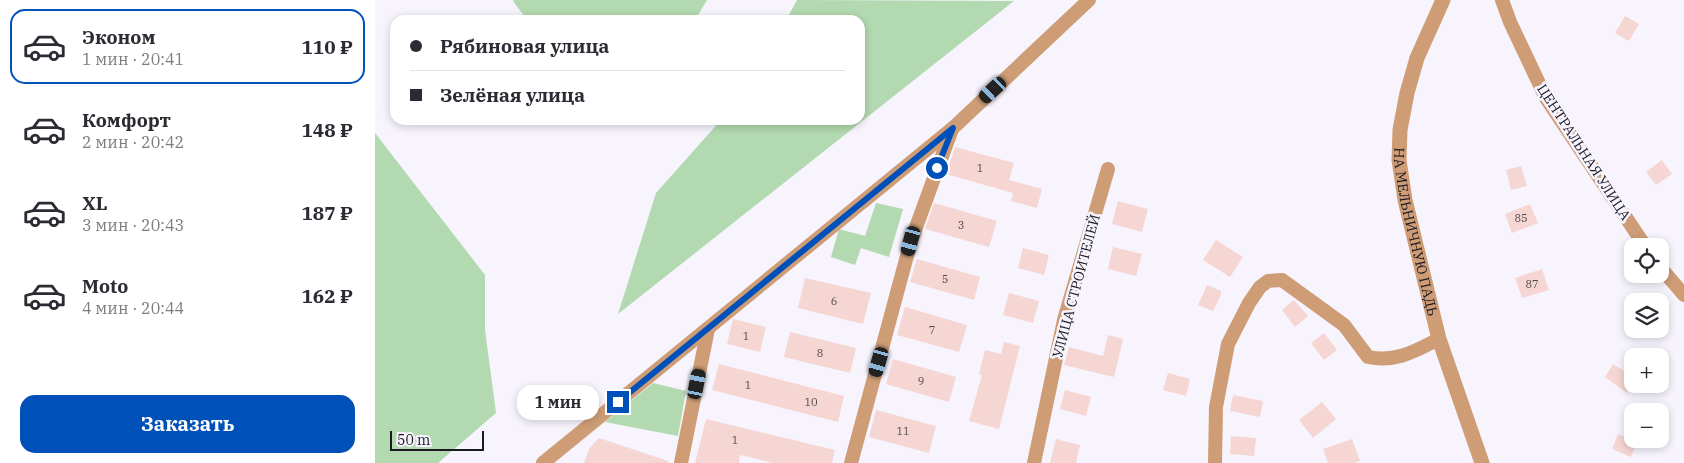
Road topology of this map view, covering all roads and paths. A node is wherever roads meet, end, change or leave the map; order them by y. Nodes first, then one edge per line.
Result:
1 (1089, 0) edge
2 (1443, 0) edge
3 (1502, 0) edge
4 (953, 128) junction
5 (1108, 169) dead end
6 (1640, 238) edge
7 (1669, 278) edge
8 (1684, 295) edge
9 (708, 329) junction
10 (1439, 339) junction
11 (543, 463) edge
12 (681, 463) edge
13 (851, 463) edge
14 (1034, 463) edge
15 (1215, 463) edge
16 (1482, 463) edge

1 - 4 street
2 - 10 street, НА МЕЛЬНИЧНУЮ ПАДЬ
3 - 6 street, ЦЕНТРАЛЬНАЯ УЛИЦА
4 - 9 street
4 - 13 street
5 - 14 street, УЛИЦА СТРОИТЕЛЕЙ
7 - 8 street
9 - 11 street
9 - 12 street
10 - 15 street
10 - 16 street, НА МЕЛЬНИЧНУЮ ПАДЬ

